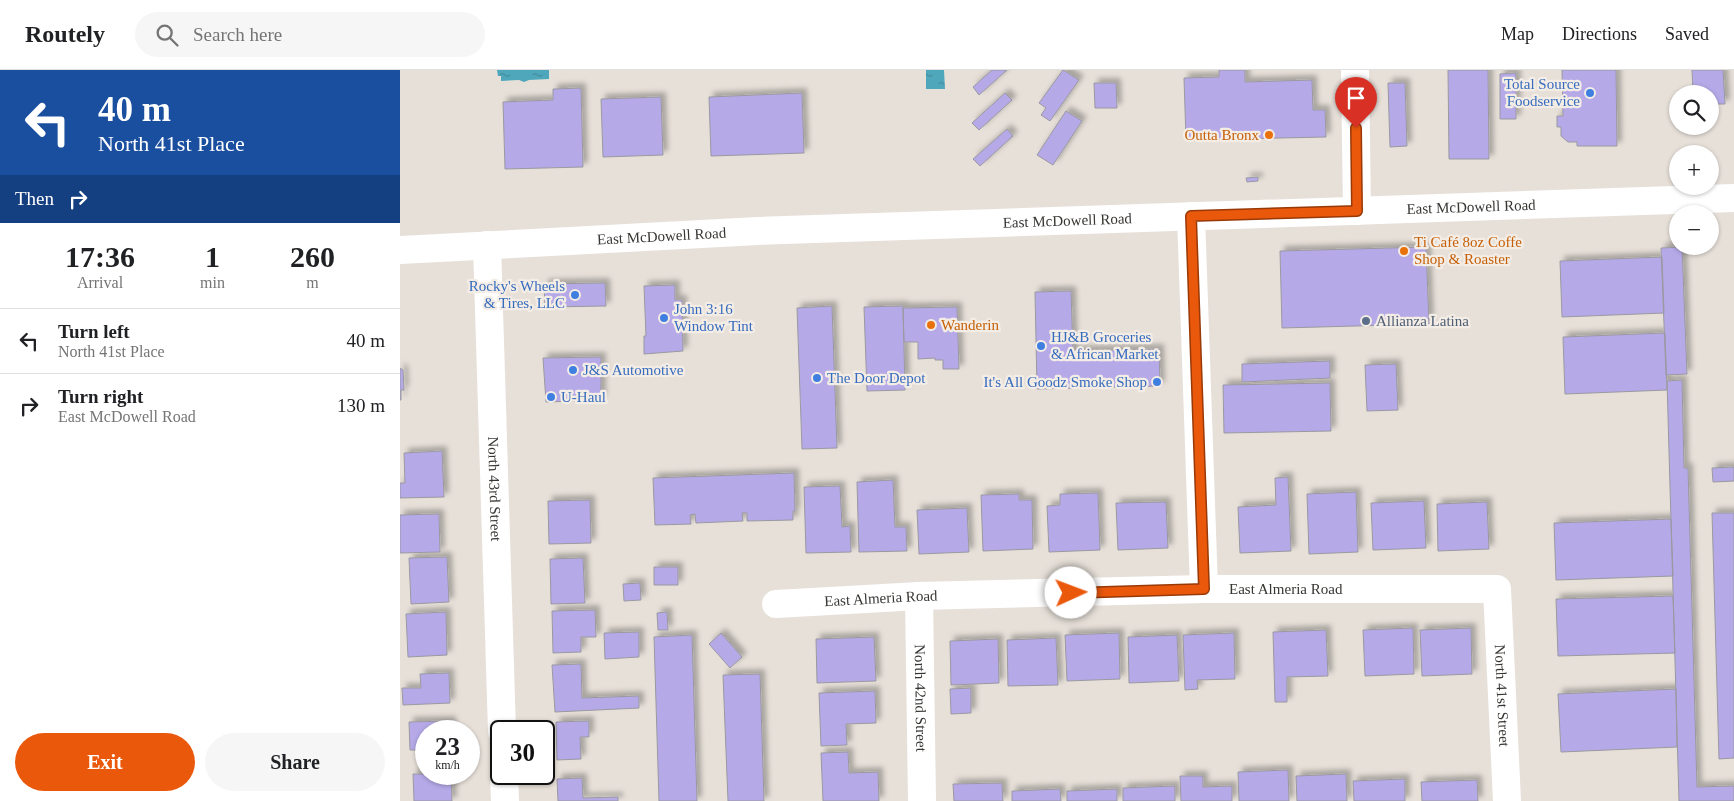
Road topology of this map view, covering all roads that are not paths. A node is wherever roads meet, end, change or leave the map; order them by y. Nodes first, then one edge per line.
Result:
1 (1355, 70) edge
2 (1734, 198) edge
3 (1357, 211) junction
4 (1191, 216) junction
5 (487, 245) junction
6 (400, 250) edge
7 (1204, 589) junction
8 (1497, 589) joint
9 (919, 596) junction
10 (776, 604) dead end
11 (502, 720) edge
12 (504, 785) edge
13 (505, 801) edge
14 (922, 801) edge
15 (1506, 801) edge

1 - 3 street
2 - 3 street, East McDowell Road
3 - 4 street, East McDowell Road
4 - 5 street, East McDowell Road
4 - 7 street
5 - 6 street, East McDowell Road
5 - 11 street, North 43rd Street
7 - 8 street, East Almeria Road
7 - 9 street, East Almeria Road
8 - 15 street, North 41st Street
9 - 10 street, East Almeria Road
9 - 14 street, North 42nd Street
12 - 13 street

